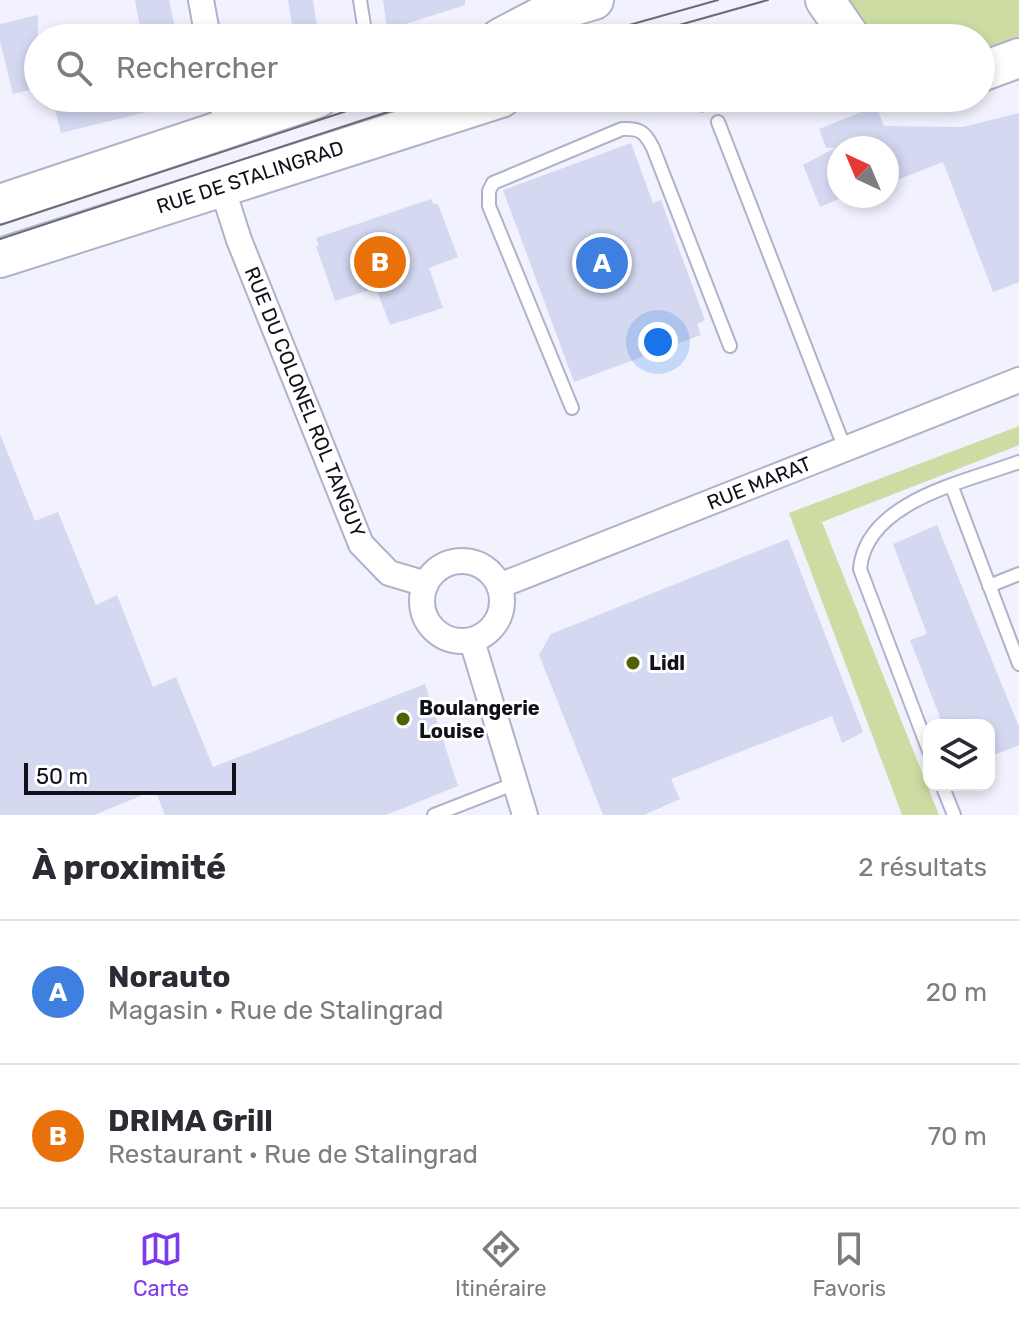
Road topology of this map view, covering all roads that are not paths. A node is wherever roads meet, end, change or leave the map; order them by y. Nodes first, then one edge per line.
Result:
1 (201, 0) edge
2 (360, 0) edge
3 (594, 0) edge
4 (825, 0) edge
5 (205, 24) edge
6 (364, 24) edge
7 (527, 24) edge
8 (841, 24) edge
9 (1019, 58) edge
10 (995, 67) edge
11 (457, 112) edge
12 (224, 113) edge
13 (718, 122) dead end
14 (222, 187) junction
15 (0, 204) edge
16 (0, 258) edge
17 (730, 346) dead end
18 (1019, 380) edge
19 (572, 408) dead end
20 (845, 449) junction
21 (1019, 462) edge
22 (952, 487) junction
23 (1019, 574) edge
24 (426, 584) junction
25 (499, 586) junction
26 (989, 586) junction
27 (472, 641) junction
28 (1019, 664) edge
29 (923, 735) edge
30 (516, 783) junction
31 (944, 791) edge
32 (434, 815) edge
33 (525, 815) edge
34 (954, 815) edge

1 - 5 street
2 - 6 lane
3 - 7 main road
4 - 8 main road
9 - 10 main road
11 - 14 main road, RUE DE STALINGRAD
12 - 15 main road
13 - 20 lane
14 - 16 main road, RUE DE STALINGRAD
14 - 24 street, RUE DU COLONEL ROL TANGUY
17 - 19 lane
18 - 20 street, RUE MARAT
20 - 25 street, RUE MARAT
21 - 22 lane
22 - 26 lane
22 - 29 lane
23 - 26 lane
24 - 25 street
24 - 27 street
25 - 27 street
26 - 28 lane
27 - 30 street
30 - 32 lane
30 - 33 street
31 - 34 lane

